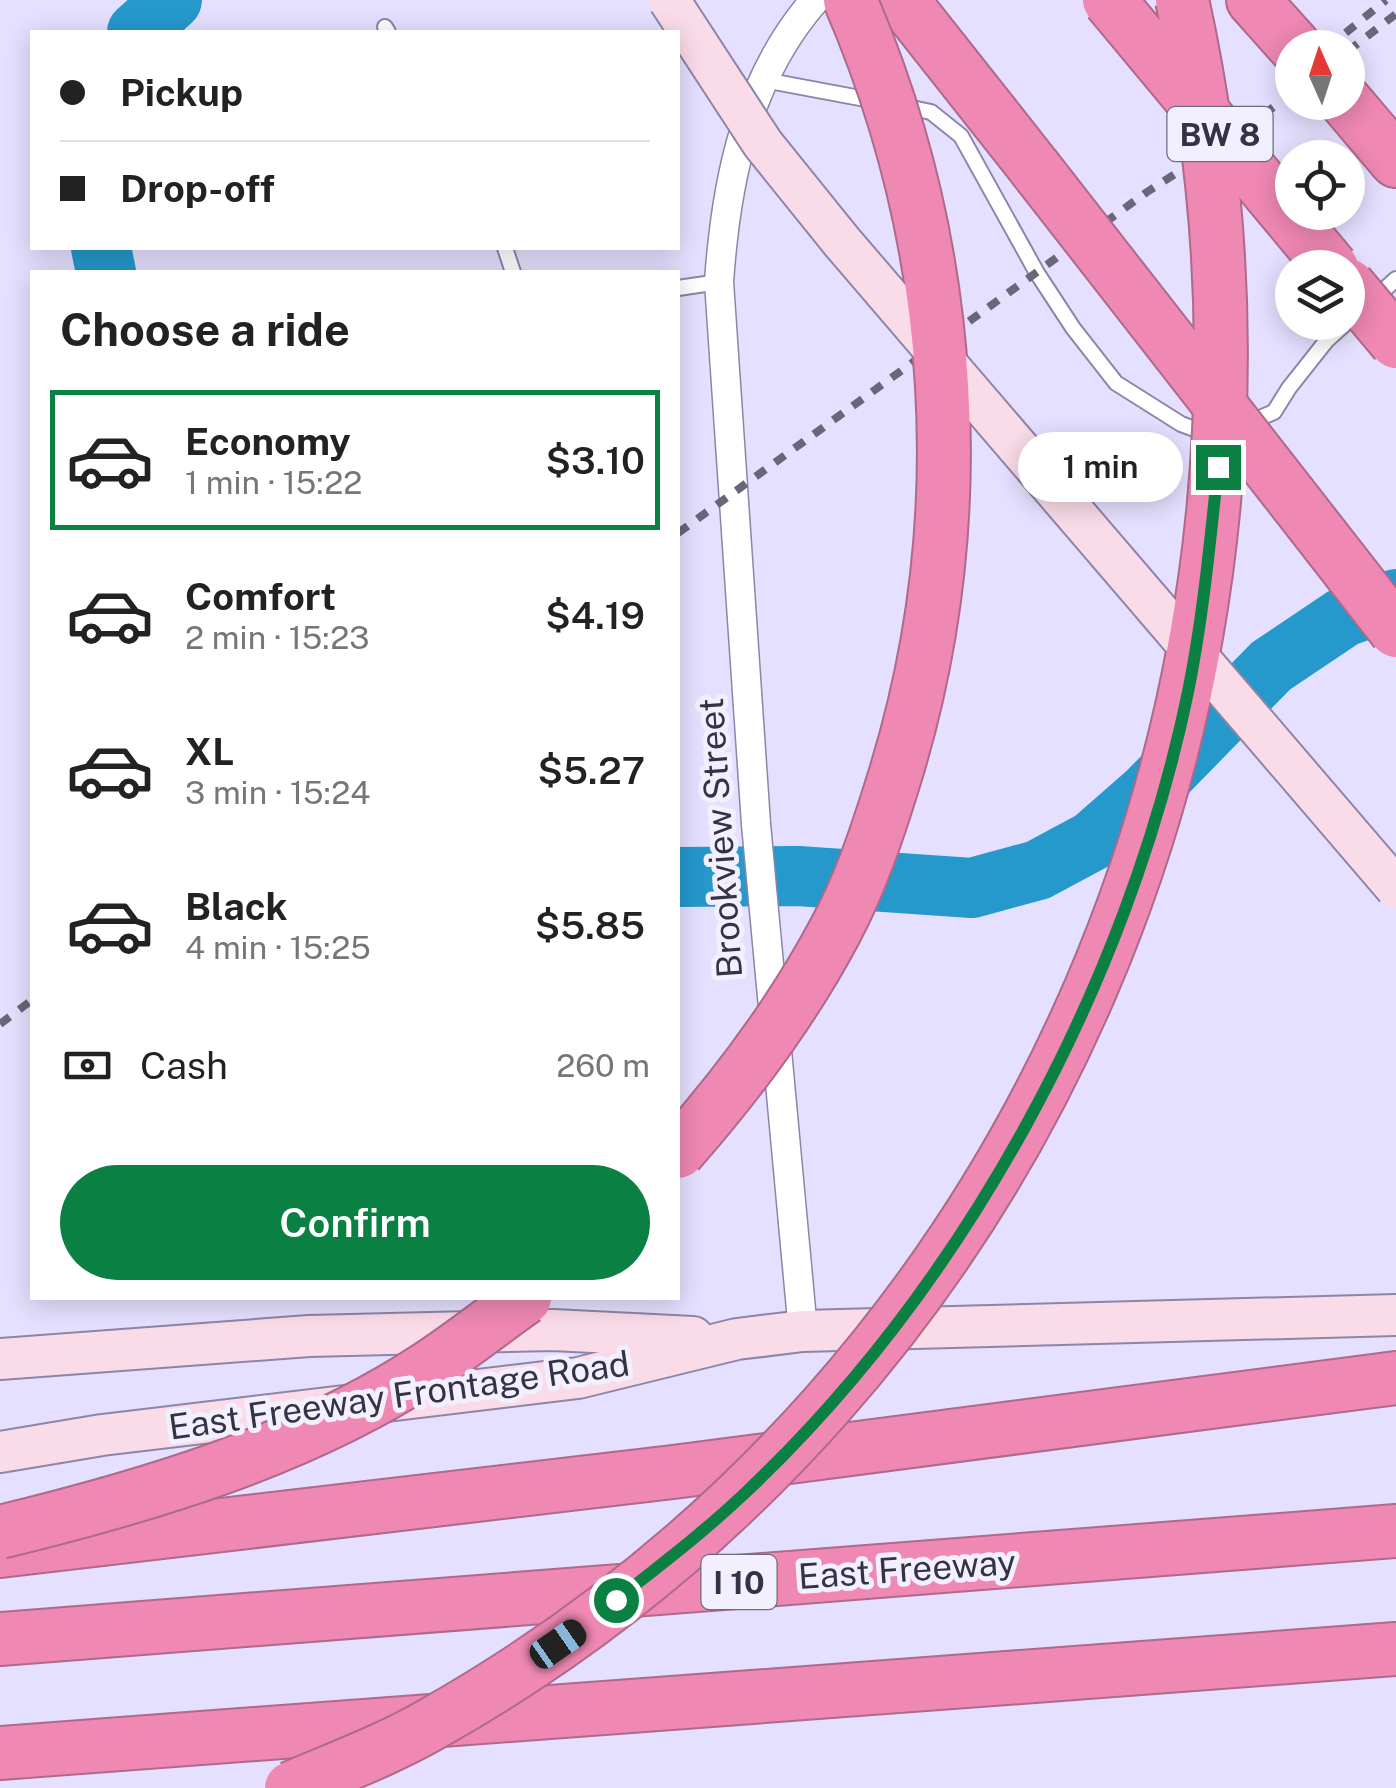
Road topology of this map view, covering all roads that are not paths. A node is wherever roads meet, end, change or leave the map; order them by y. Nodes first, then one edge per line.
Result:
1 (669, 0) edge
2 (815, 0) edge
3 (850, 0) edge
4 (902, 0) edge
5 (1110, 0) edge
6 (1182, 0) edge
7 (1253, 0) edge
8 (1280, 30) edge
9 (763, 80) junction
10 (1362, 120) edge
11 (1396, 160) edge
12 (1317, 250) edge
13 (1396, 279) edge
14 (719, 282) junction
15 (680, 288) edge
16 (1365, 306) edge
17 (1365, 306) edge
18 (1330, 340) edge
19 (1396, 342) edge
20 (1396, 631) edge
21 (1396, 888) edge
22 (680, 1150) edge
23 (522, 1300) edge
24 (1396, 1315) edge
25 (803, 1331) junction
26 (737, 1338) junction
27 (0, 1359) edge
28 (1396, 1378) edge
29 (0, 1452) edge
30 (1396, 1531) edge
31 (0, 1532) edge
32 (0, 1551) edge
33 (0, 1639) edge
34 (1396, 1648) edge
35 (0, 1753) edge
36 (291, 1788) edge

1 - 21 main road, bridge
2 - 9 street, Brookview Street
3 - 22 highway, bridge
4 - 20 highway, bridge
5 - 12 highway, BW 8, bridge
6 - 36 highway, bridge
7 - 8 highway
9 - 14 street, Brookview Street
9 - 18 lane
10 - 11 highway
13 - 16 lane
14 - 15 lane
14 - 25 street, Brookview Street
17 - 19 highway, bridge
23 - 31 highway, bridge
24 - 25 main road, East Freeway Frontage Road
25 - 26 main road, East Freeway Frontage Road
26 - 27 main road
26 - 29 main road, East Freeway Frontage Road
28 - 32 highway, bridge
30 - 33 highway, East Freeway / I 10
34 - 35 highway

